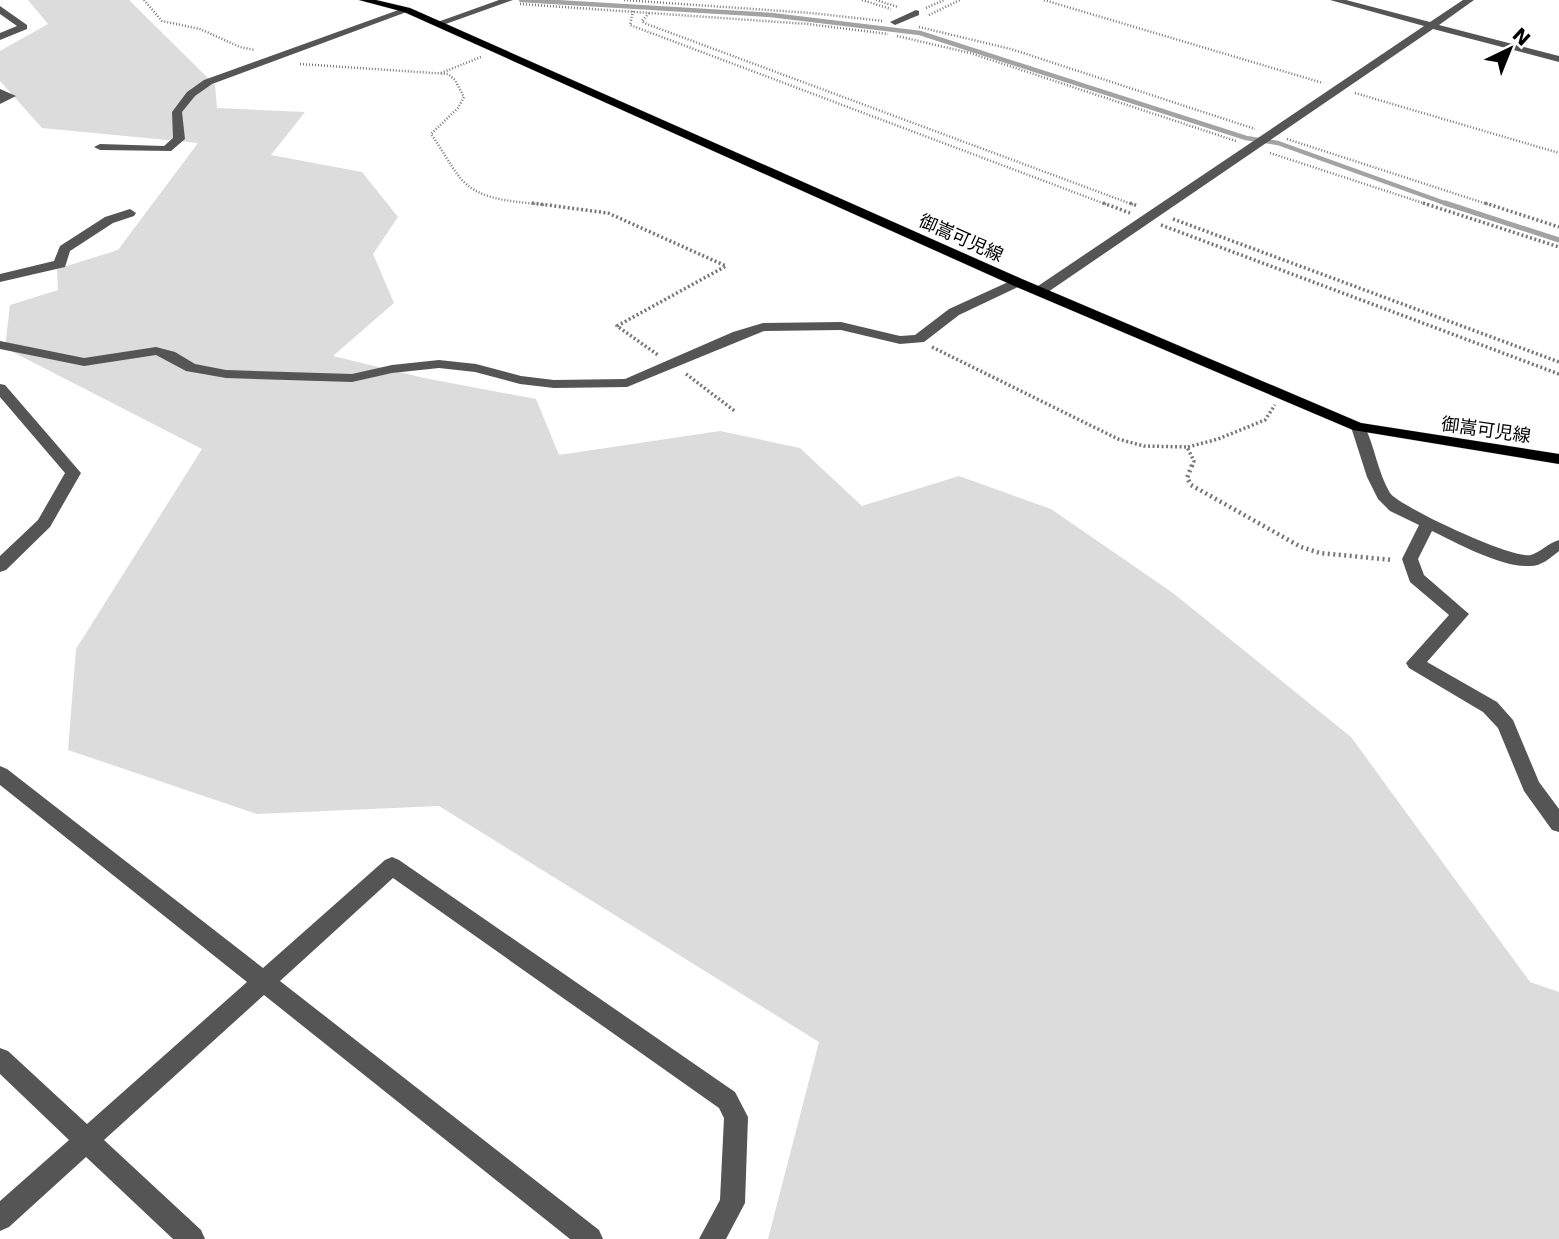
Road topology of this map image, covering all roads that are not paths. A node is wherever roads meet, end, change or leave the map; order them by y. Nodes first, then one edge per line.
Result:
1 (364, 0) edge
2 (1335, 0) edge
3 (1469, 0) edge
4 (504, 1) edge
5 (0, 9) edge
6 (407, 10) junction
7 (913, 14) road end
8 (895, 22) road end
9 (437, 24) junction
10 (1430, 26) junction
11 (0, 37) edge
12 (1559, 59) edge
13 (0, 92) edge
14 (0, 101) edge
15 (100, 147) dead end
16 (130, 213) dead end
17 (0, 278) edge
18 (1017, 282) junction
19 (1040, 291) junction
20 (0, 345) edge
21 (0, 388) edge
22 (1358, 427) junction
23 (1559, 459) edge
24 (1428, 522) junction
25 (1559, 545) edge
26 (0, 566) edge
27 (0, 774) edge
28 (1559, 824) edge
29 (262, 982) junction
30 (0, 1059) edge
31 (86, 1140) junction
32 (0, 1218) edge
33 (192, 1239) edge
34 (590, 1239) edge
35 (712, 1239) edge

1 - 6 main road, 御嵩可児線
2 - 10 street
3 - 10 street
4 - 9 street
5 - 11 street
6 - 9 main road, 御嵩可児線
6 - 15 street
7 - 8 street
9 - 18 main road, 御嵩可児線
10 - 12 street
10 - 19 street
13 - 14 street
16 - 17 street
18 - 19 main road, 御嵩可児線
18 - 20 street
19 - 22 main road, 御嵩可児線
21 - 26 street
22 - 23 main road, 御嵩可児線
22 - 24 street
24 - 25 street
24 - 28 street
27 - 29 street
29 - 31 street
29 - 34 street
29 - 35 street
30 - 31 street
31 - 32 street
31 - 33 street

